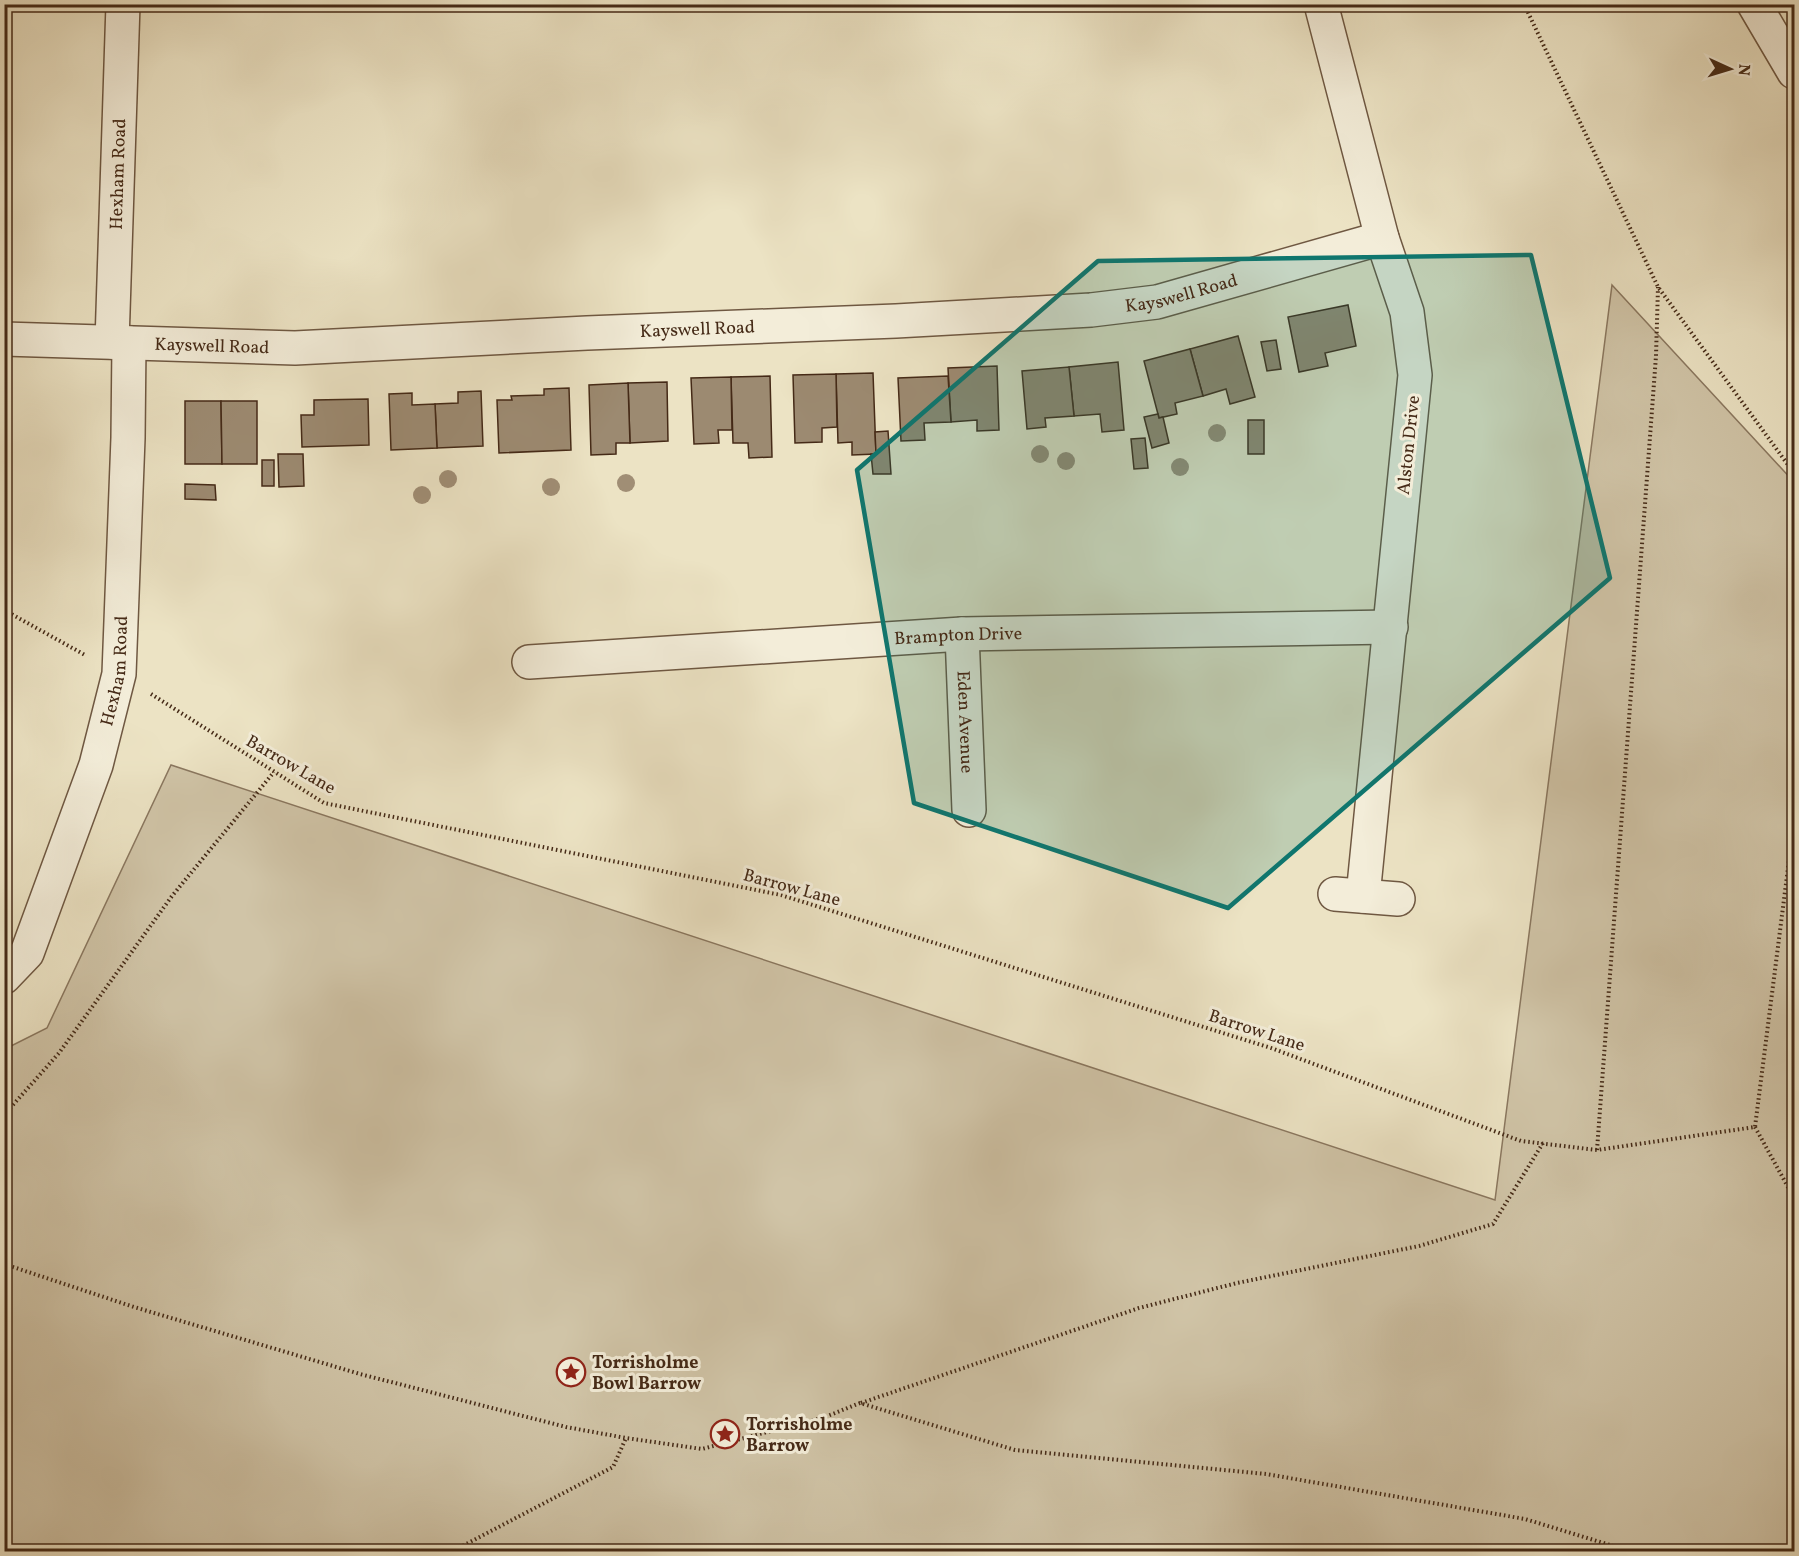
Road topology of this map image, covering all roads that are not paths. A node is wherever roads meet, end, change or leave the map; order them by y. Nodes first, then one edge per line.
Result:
1 (123, 4) edge
2 (1321, 4) edge
3 (1754, 4) edge
4 (1794, 72) edge
5 (1382, 238) junction
6 (4, 339) edge
7 (121, 343) junction
8 (1390, 627) junction
9 (962, 634) junction
10 (529, 662) dead end
11 (969, 810) dead end
12 (1398, 898) dead end
13 (4, 977) edge

1 - 7 street, Hexham Road
2 - 5 street, Alston Drive
3 - 4 street
5 - 7 street, Kayswell Road
5 - 8 street, Alston Drive
6 - 7 street, Kayswell Road
7 - 13 street, Hexham Road
8 - 9 street, Brampton Drive
8 - 12 street, Alston Drive
9 - 10 street, Brampton Drive
9 - 11 street, Eden Avenue

